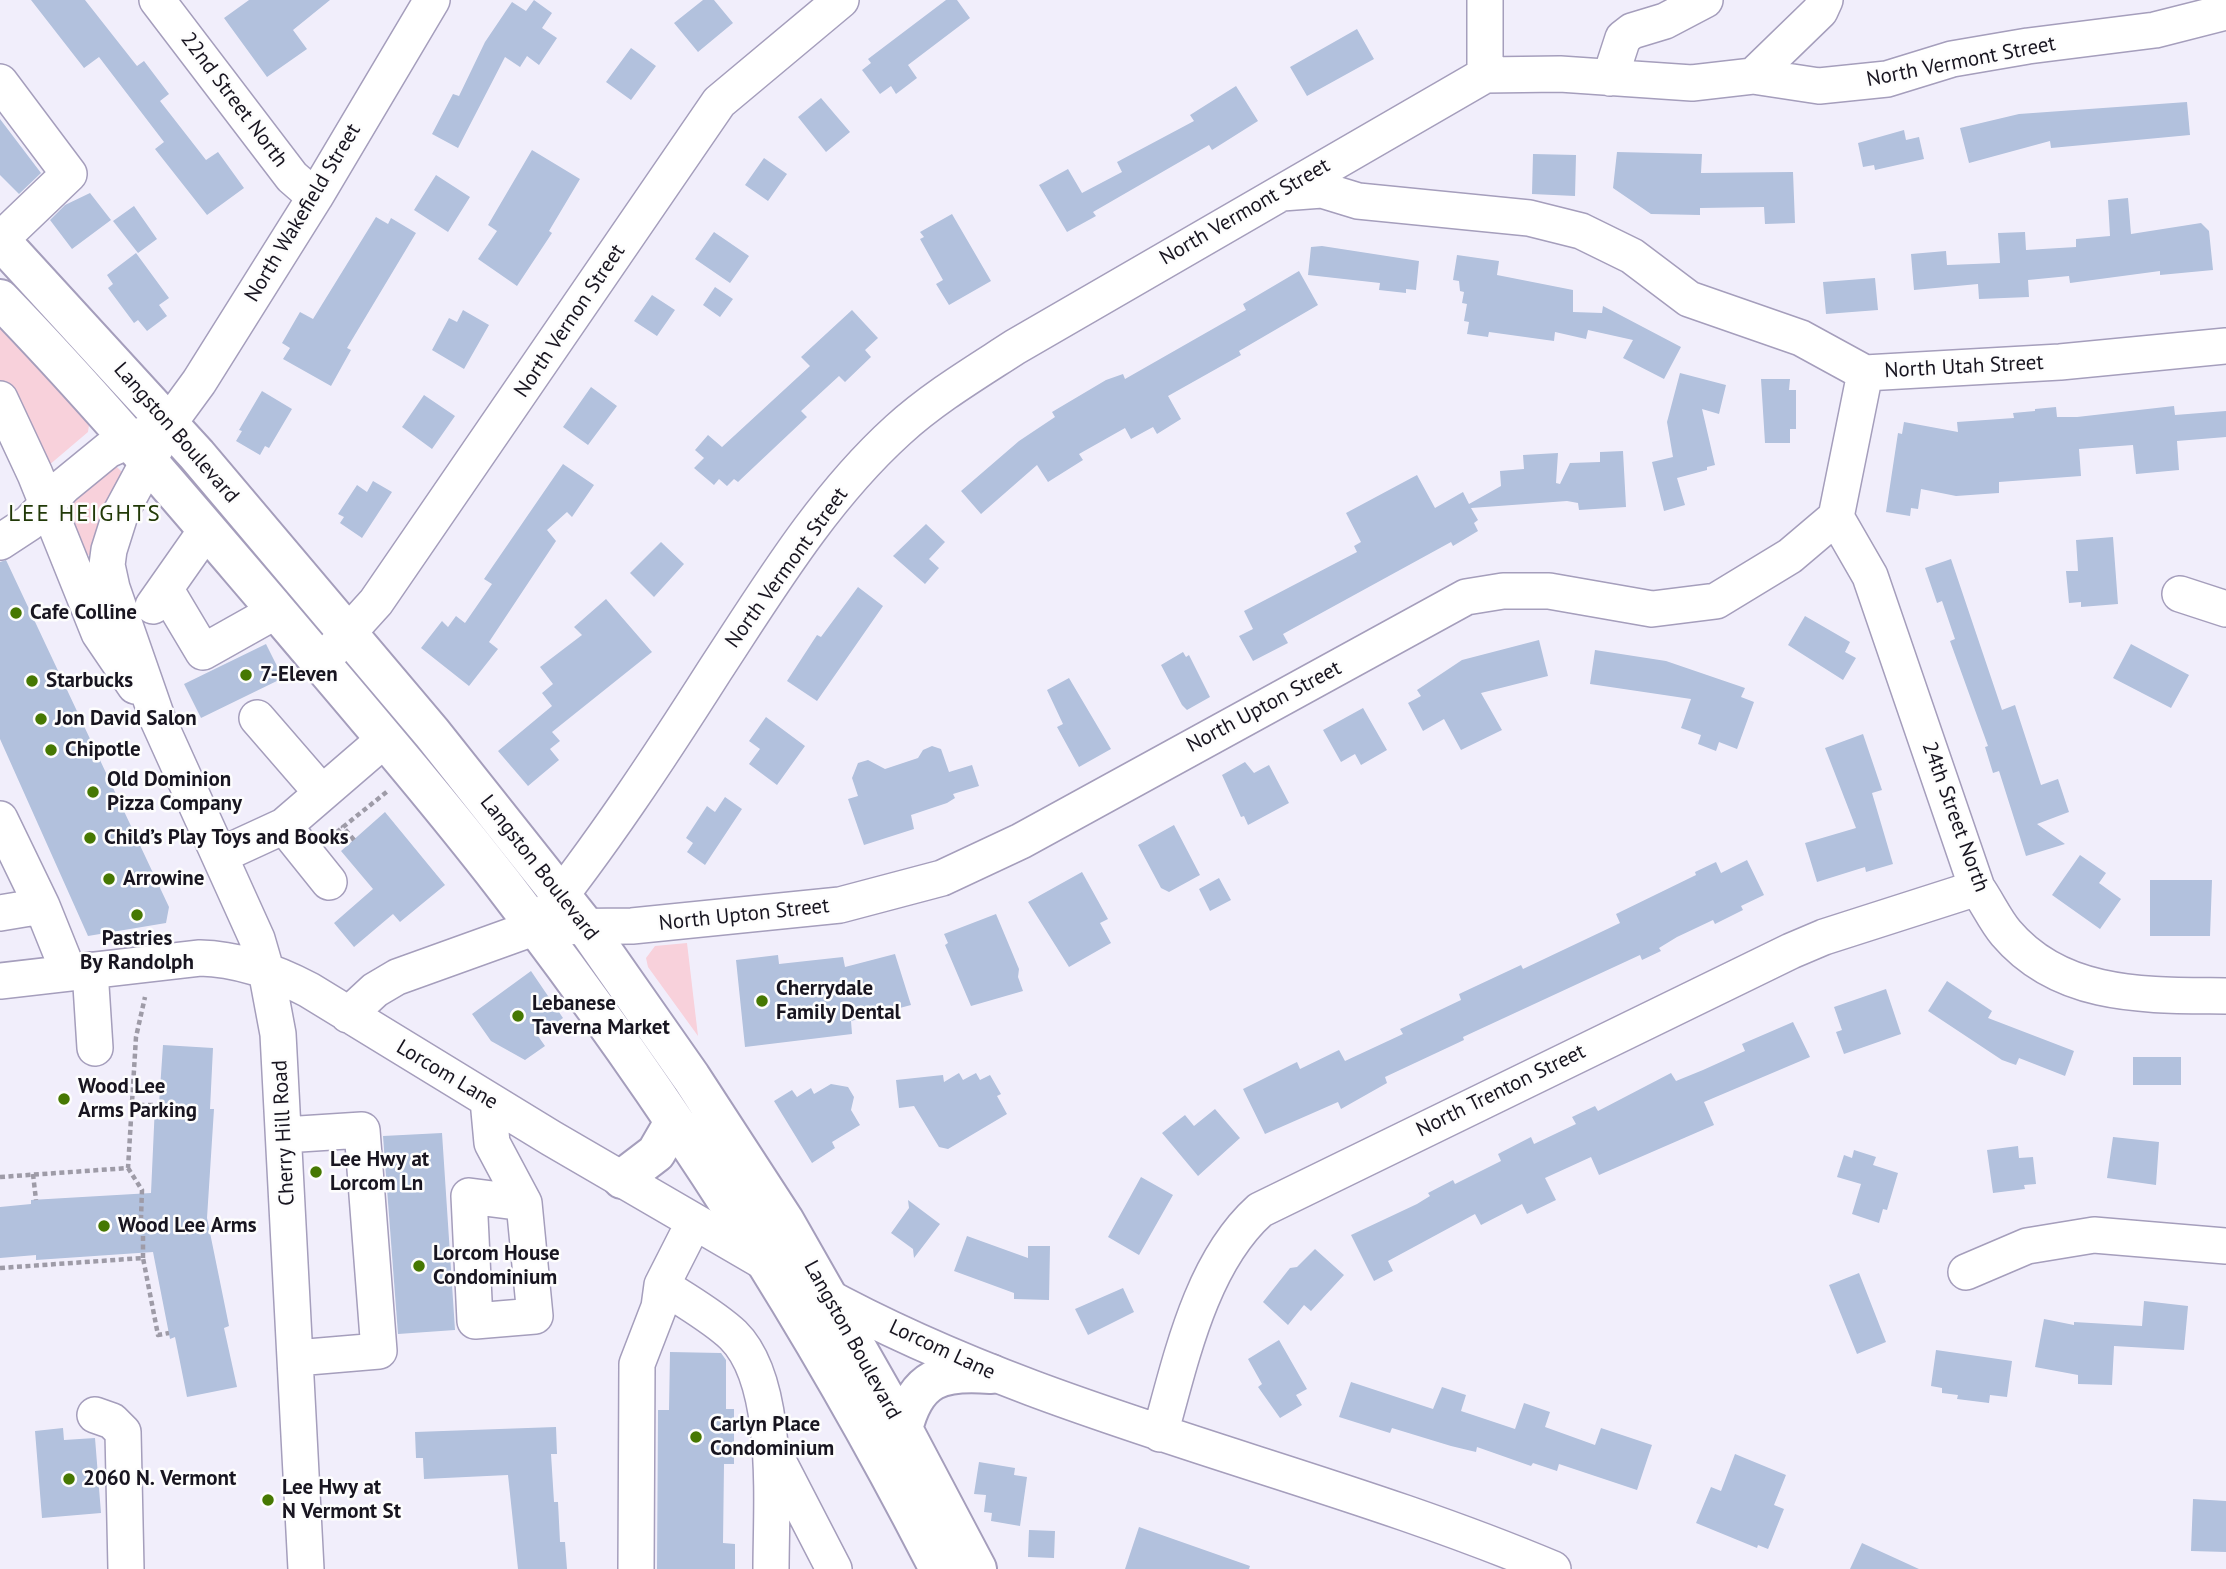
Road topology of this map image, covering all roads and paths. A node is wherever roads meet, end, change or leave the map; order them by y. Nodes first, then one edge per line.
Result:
1 (157, 0) edge
2 (432, 0) edge
3 (841, 0) edge
4 (1485, 0) edge
5 (1705, 0) edge
6 (1825, 0) edge
7 (2226, 12) edge
8 (1485, 75) junction
9 (1753, 76) junction
10 (1610, 78) junction
11 (0, 82) edge
12 (1279, 193) junction
13 (315, 197) junction
14 (0, 240) edge
15 (0, 299) edge
16 (2226, 346) edge
17 (1865, 373) junction
18 (0, 399) edge
19 (169, 423) junction
20 (141, 451) junction
21 (47, 505) junction
22 (1836, 517) junction
23 (207, 529) junction
24 (0, 542) edge
25 (166, 590) junction
26 (2180, 594) dead end
27 (2226, 609) edge
28 (276, 611) junction
29 (125, 620) junction
30 (350, 634) junction
31 (321, 662) junction
32 (257, 719) dead end
33 (158, 720) junction
34 (385, 739) junction
35 (393, 786) dead end
36 (322, 793) junction
37 (0, 819) edge
38 (284, 826) junction
39 (354, 840) dead end
40 (221, 855) junction
41 (329, 882) dead end
42 (1977, 888) junction
43 (562, 895) junction
44 (42, 906) junction
45 (0, 913) edge
46 (586, 926) junction
47 (536, 927) junction
48 (266, 970) junction
49 (80, 972) junction
50 (0, 981) edge
51 (2226, 996) edge
52 (145, 997) dead end
53 (348, 1015) junction
54 (95, 1048) dead end
55 (488, 1100) junction
56 (131, 1105) junction
57 (155, 1105) dead end
58 (674, 1122) junction
59 (284, 1135) junction
60 (128, 1168) junction
61 (33, 1174) junction
62 (0, 1177) edge
63 (622, 1180) junction
64 (36, 1200) dead end
65 (524, 1203) dead end
66 (141, 1218) dead end
67 (694, 1222) junction
68 (144, 1236) dead end
69 (2226, 1246) edge
70 (143, 1258) junction
71 (764, 1262) junction
72 (0, 1268) edge
73 (1966, 1272) dead end
74 (663, 1285) junction
75 (828, 1297) junction
76 (169, 1333) dead end
77 (296, 1358) junction
78 (991, 1374) junction
79 (95, 1415) dead end
80 (903, 1429) junction
81 (1160, 1434) junction
82 (770, 1446) junction
83 (126, 1569) edge
84 (286, 1569) edge
85 (306, 1569) edge
86 (636, 1569) edge
87 (771, 1569) edge
88 (834, 1569) edge
89 (939, 1569) edge
90 (977, 1569) edge
91 (1553, 1569) edge

1 - 13 street, 22nd Street North
2 - 13 street, North Wakefield Street
3 - 30 street, North Vernon Street
4 - 8 street
5 - 10 street
6 - 9 street
7 - 9 street, North Vermont Street
8 - 10 street, North Vermont Street
8 - 12 street, North Vermont Street
9 - 10 street, North Vermont Street
11 - 14 street
12 - 17 street, North Utah Street
12 - 43 street, North Vermont Street
13 - 19 street, North Wakefield Street
14 - 19 main road, Langston Boulevard
15 - 20 main road, Langston Boulevard
16 - 17 street, North Utah Street
17 - 22 street
18 - 21 street, Cherry Hill Road
19 - 20 street
19 - 30 main road, Langston Boulevard
20 - 21 street
20 - 23 main road, Langston Boulevard
20 - 29 street, Cherry Hill Road
21 - 24 street
21 - 33 street, Cherry Hill Road
22 - 42 street, 24th Street North
22 - 46 street, North Upton Street
23 - 25 street
23 - 28 main road, Langston Boulevard
25 - 28 street
25 - 29 street
26 - 27 street
28 - 31 main road, Langston Boulevard
29 - 33 street, Cherry Hill Road
30 - 31 street, North Vernon Street
30 - 43 main road, Langston Boulevard
31 - 34 main road, Langston Boulevard
32 - 36 street
33 - 40 street, Cherry Hill Road
34 - 36 street
34 - 47 main road, Langston Boulevard
35 - 39 path
36 - 38 street
37 - 44 street
38 - 40 street
38 - 41 street
40 - 48 street, Cherry Hill Road
42 - 51 street, 24th Street North
42 - 81 street, North Trenton Street
43 - 46 main road, Langston Boulevard
43 - 47 street, North Vermont Street
44 - 45 street
44 - 49 street
46 - 47 street, North Upton Street
46 - 75 main road, Langston Boulevard
47 - 53 street
47 - 58 main road, Langston Boulevard
48 - 49 street, Lorcom Lane
48 - 53 street, Lorcom Lane
48 - 59 street, Cherry Hill Road
49 - 50 street, Lorcom Lane
49 - 54 street
52 - 56 path
53 - 55 street, Lorcom Lane
55 - 63 street, Lorcom Lane
55 - 65 street
56 - 57 path
56 - 60 path
58 - 63 main road
58 - 71 main road, Langston Boulevard
59 - 77 street, Cherry Hill Road
59 - 77 street
60 - 61 path
60 - 66 path
61 - 62 path
61 - 64 path
63 - 67 street, Lorcom Lane
67 - 71 street, Lorcom Lane
67 - 74 street
68 - 70 path
69 - 73 street
70 - 72 path
70 - 76 path
71 - 75 street, Lorcom Lane
71 - 89 main road, Langston Boulevard
74 - 82 street
74 - 86 street
75 - 78 street, Lorcom Lane
75 - 80 main road, Langston Boulevard
77 - 85 street, Cherry Hill Road
78 - 80 main road
78 - 81 street, Lorcom Lane
79 - 83 street
80 - 90 main road, Langston Boulevard
81 - 91 street, Lorcom Lane
82 - 87 street
82 - 88 street
84 - 85 street

